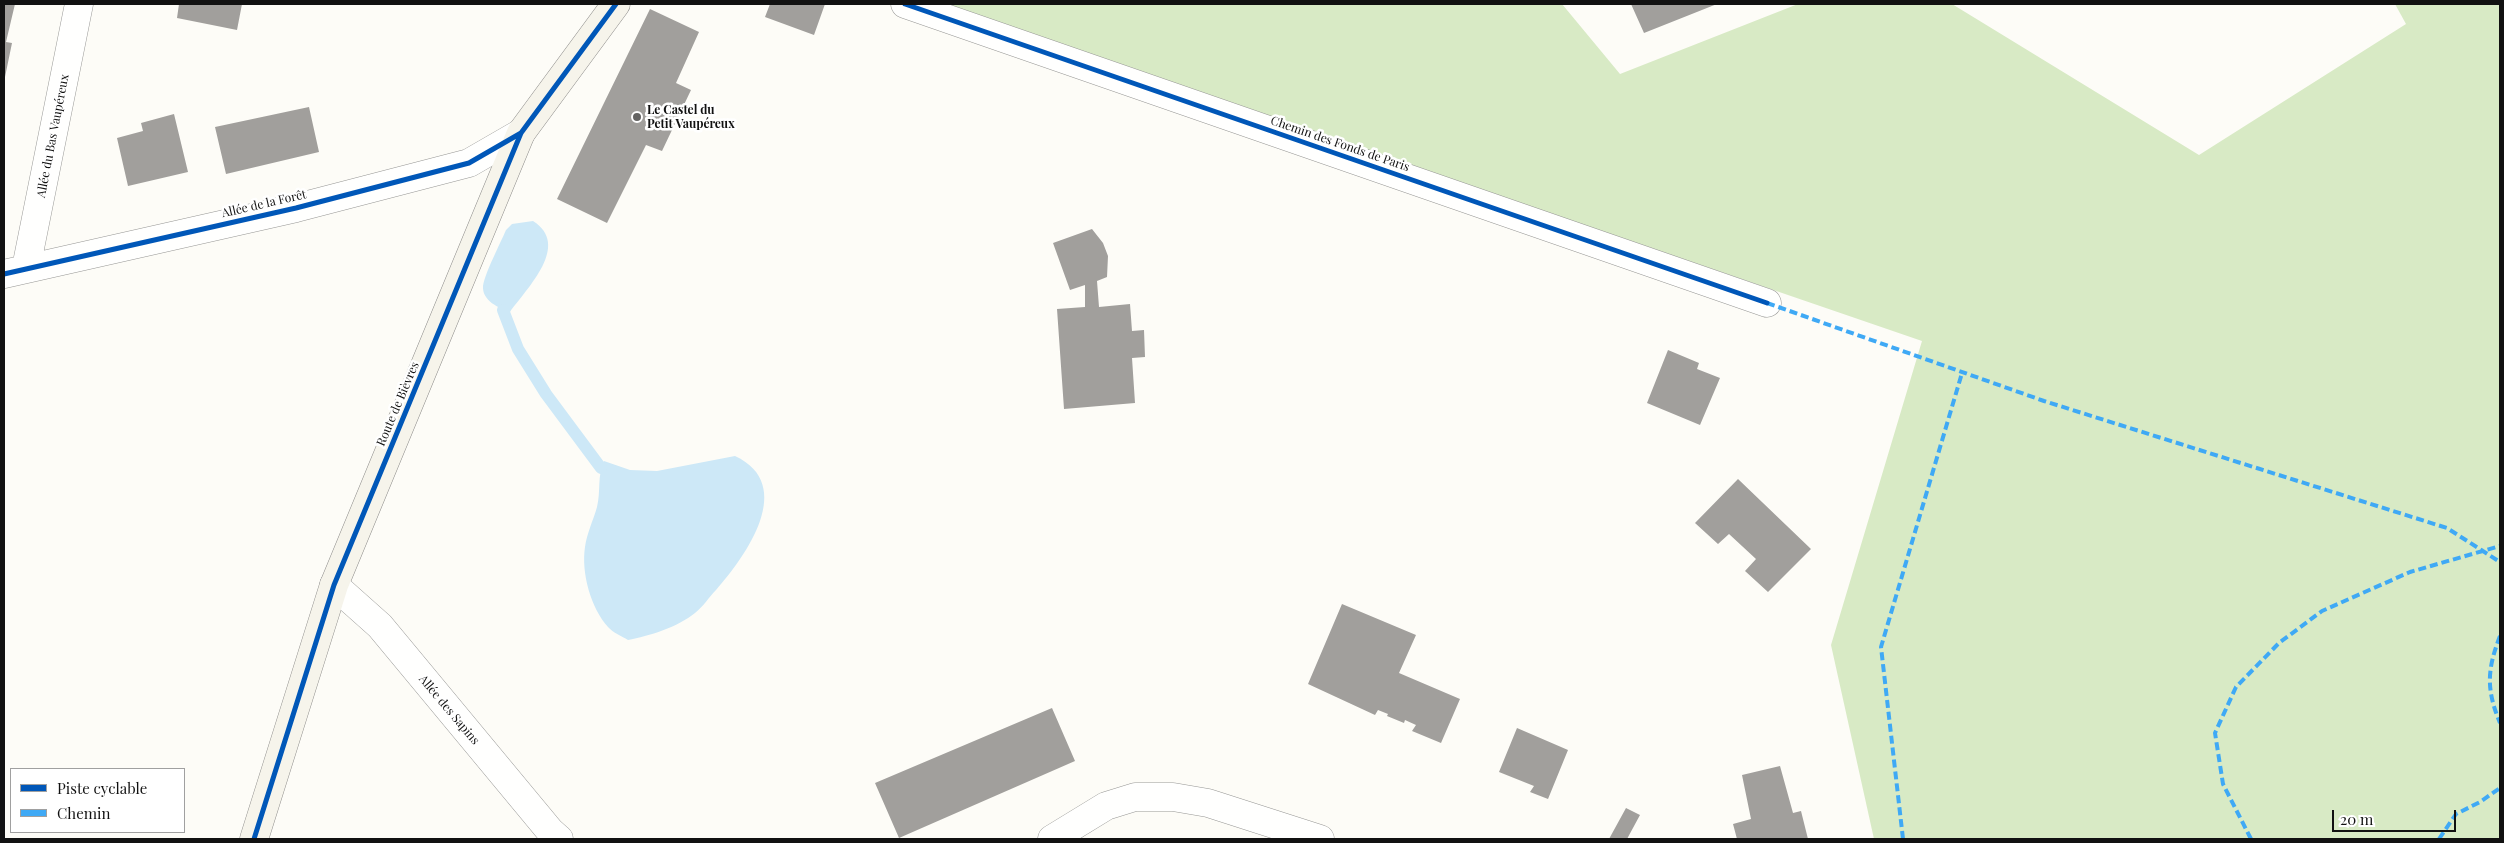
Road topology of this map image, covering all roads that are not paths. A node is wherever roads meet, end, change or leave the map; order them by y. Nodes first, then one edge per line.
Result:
1 (79, 4) edge
2 (616, 4) edge
3 (906, 4) edge
4 (521, 133) junction
5 (15, 271) edge
6 (1767, 303) dead end
7 (334, 586) junction
8 (254, 839) edge
9 (559, 839) edge
10 (1052, 839) edge
11 (1320, 839) edge

1 - 5 street, Allée du Bas Vaupéreux
2 - 4 street, Route de Bièvres
3 - 6 street, Chemin des Fonds de Paris
4 - 5 street, Allée de la Forêt
4 - 7 street, Route de Bièvres
7 - 8 street, Route de Bièvres
7 - 9 street, Allée des Sapins
10 - 11 street

